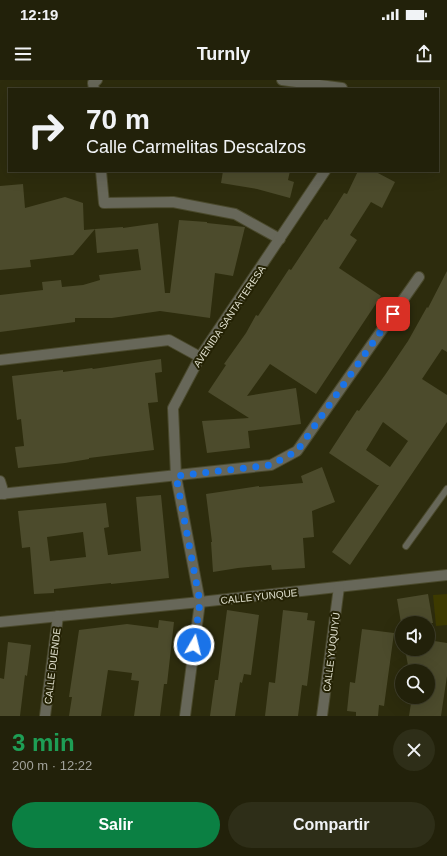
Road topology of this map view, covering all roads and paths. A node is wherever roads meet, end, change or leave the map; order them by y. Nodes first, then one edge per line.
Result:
1 (97, 80) edge
2 (282, 80) edge
3 (343, 86) edge
4 (94, 88) edge
5 (101, 172) edge
6 (324, 172) edge
7 (280, 239) junction
8 (419, 276) dead end
9 (200, 357) junction
10 (0, 360) edge
11 (176, 476) junction
12 (0, 481) edge
13 (447, 491) edge
14 (2, 494) edge
15 (406, 546) dead end
16 (447, 575) edge
17 (339, 587) junction
18 (200, 602) junction
19 (58, 616) junction
20 (0, 622) edge
21 (45, 716) edge
22 (185, 716) edge
23 (322, 716) edge

1 - 4 street
2 - 3 street
5 - 7 street
6 - 7 street, AVENIDA SANTA TERESA
7 - 9 street, AVENIDA SANTA TERESA
8 - 11 street
9 - 10 street
9 - 11 street, AVENIDA SANTA TERESA
11 - 14 street
11 - 18 street, AVENIDA SANTA TERESA
12 - 14 street
13 - 15 lane
16 - 17 street, CALLE YUNQUE
17 - 18 street, CALLE YUNQUE
17 - 23 street, CALLE YUQUIYÚ
18 - 19 street, CALLE YUNQUE
18 - 22 street, AVENIDA SANTA TERESA
19 - 20 street, CALLE YUNQUE
19 - 21 street, CALLE DUENDE

